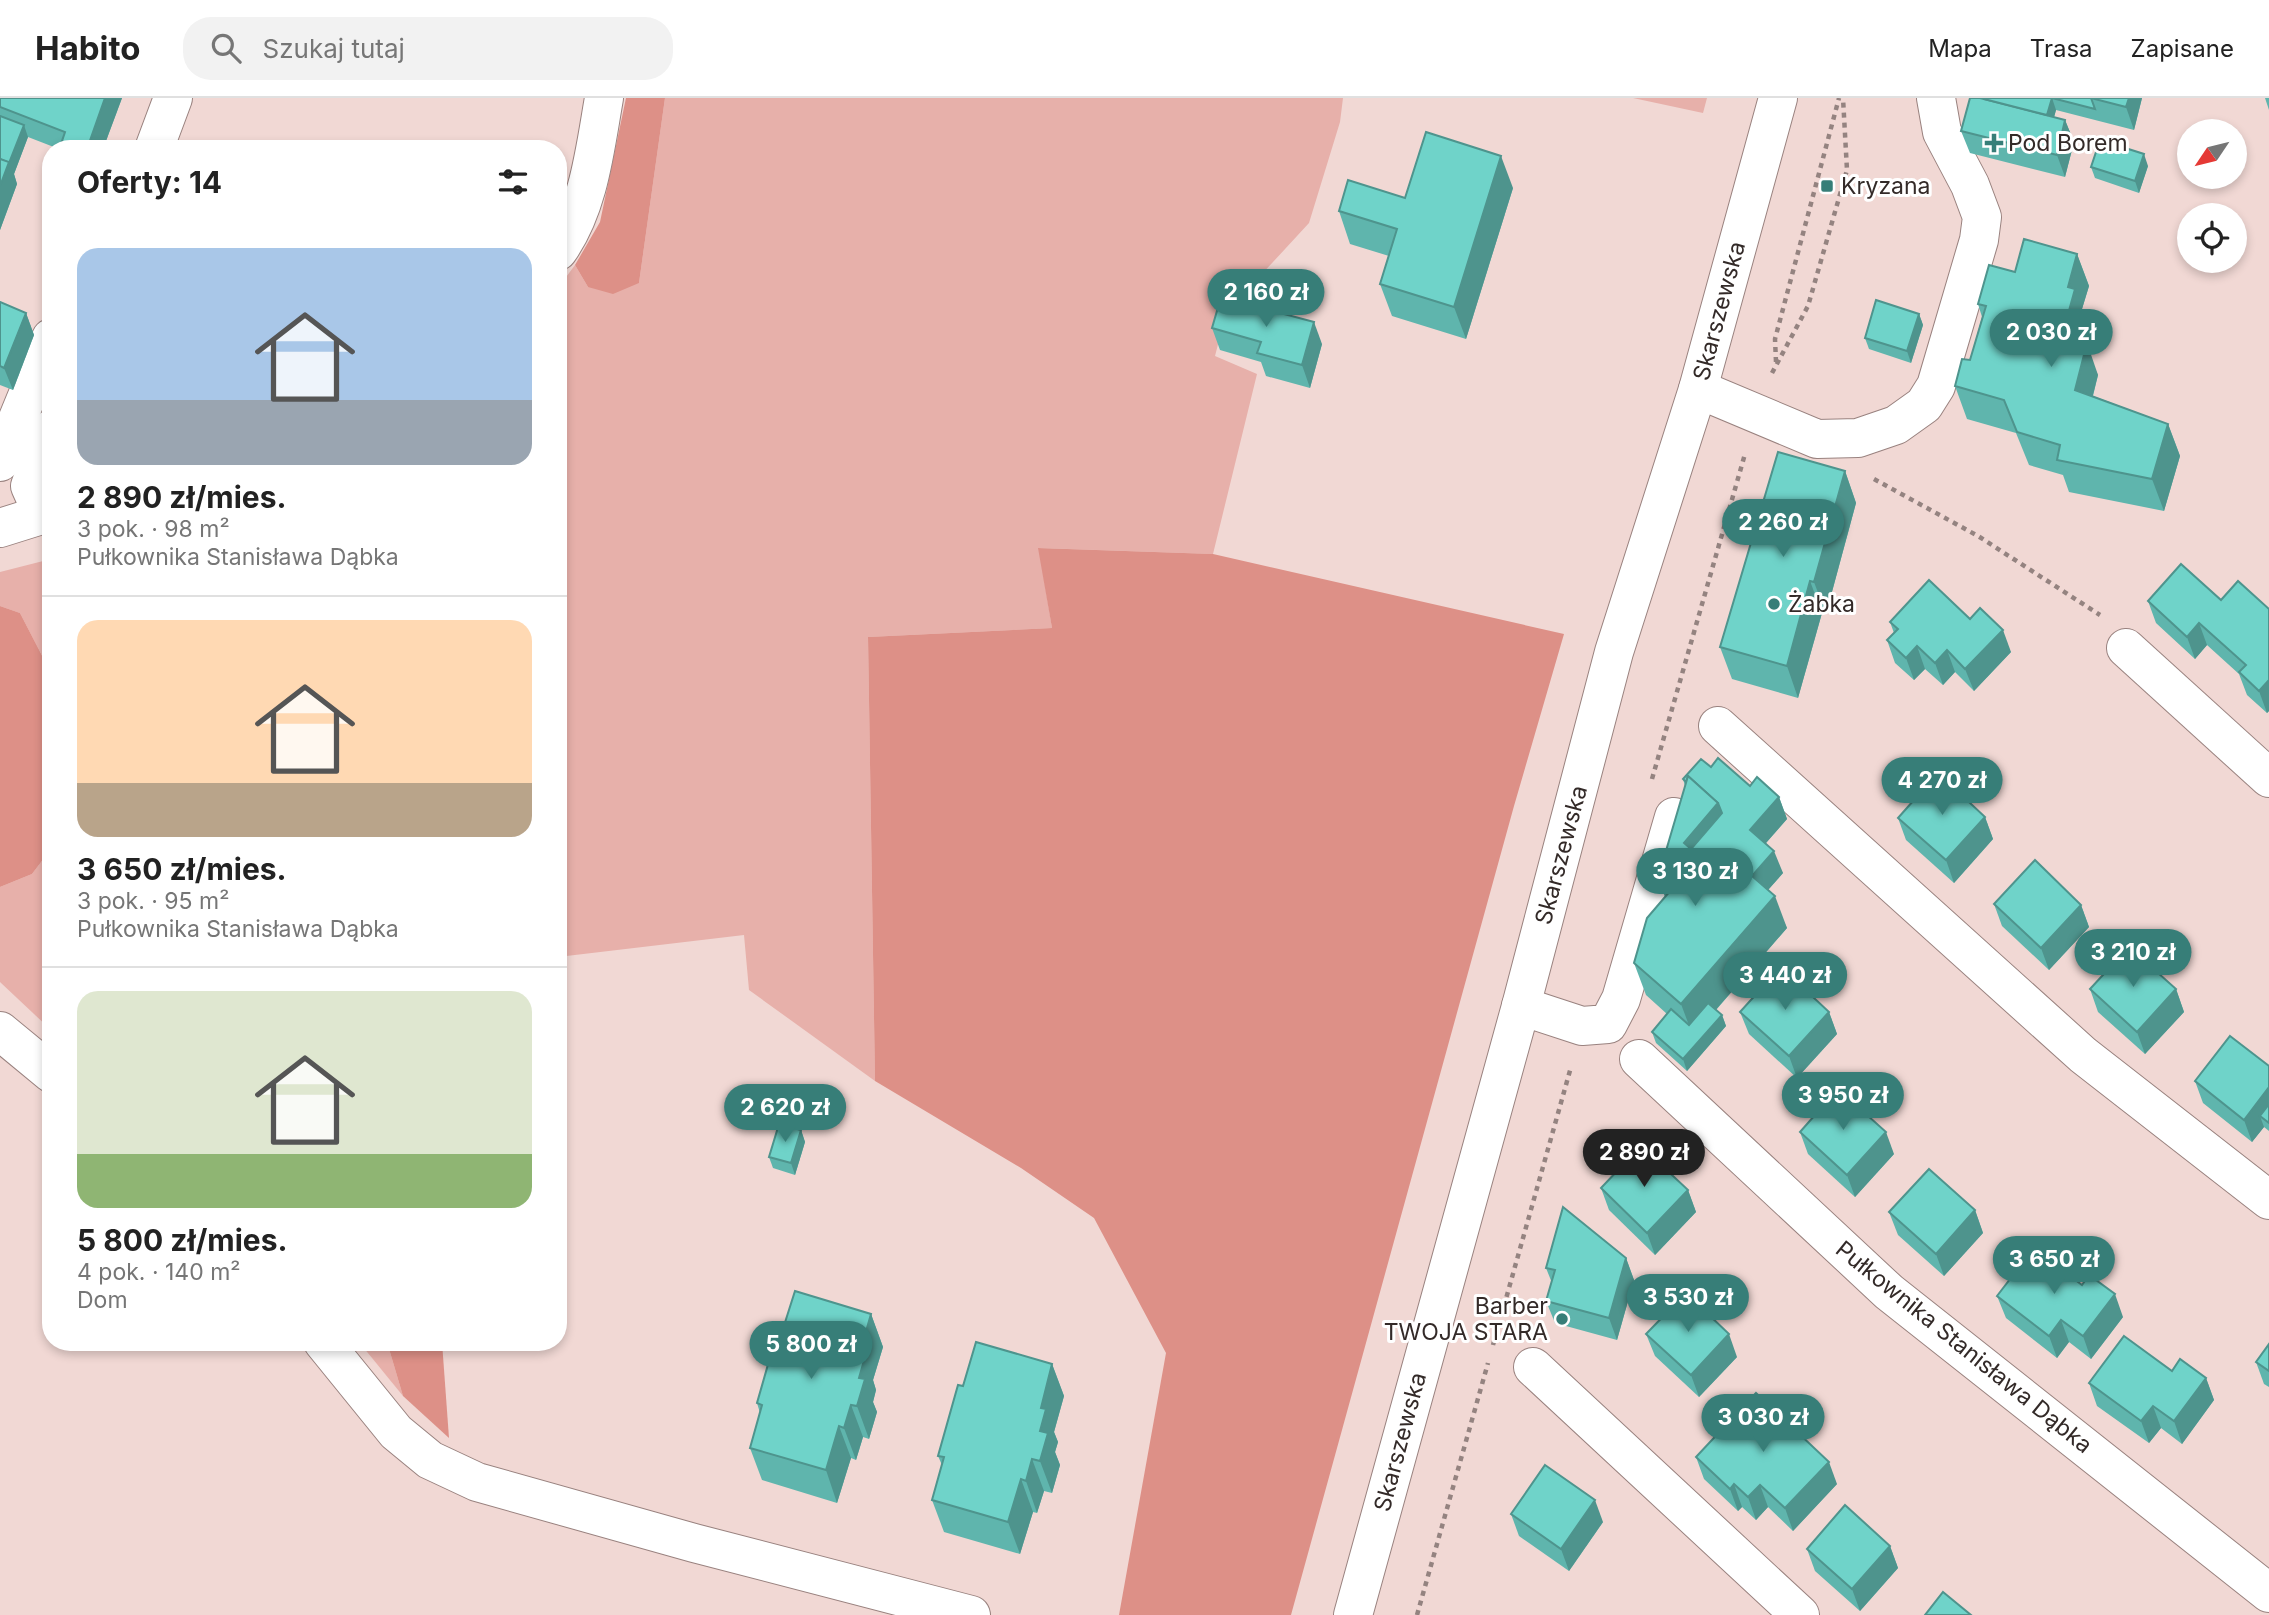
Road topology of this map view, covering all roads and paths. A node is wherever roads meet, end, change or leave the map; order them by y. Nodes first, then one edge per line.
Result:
1 (173, 98) edge
2 (604, 98) edge
3 (1777, 98) edge
4 (1841, 98) edge
5 (1936, 98) edge
6 (157, 140) edge
7 (567, 239) edge
8 (42, 360) edge
9 (1698, 388) junction
10 (42, 453) edge
11 (0, 462) edge
12 (1880, 482) dead end
13 (42, 506) edge
14 (42, 515) edge
15 (0, 528) edge
16 (2126, 648) joint
17 (1718, 726) dead end
18 (2269, 778) edge
19 (1674, 817) edge
20 (1521, 1006) junction
21 (0, 1031) edge
22 (1639, 1059) dead end
23 (42, 1066) edge
24 (2269, 1200) edge
25 (330, 1351) edge
26 (1533, 1367) dead end
27 (2269, 1593) edge
28 (971, 1615) edge
29 (1353, 1615) edge
30 (1800, 1615) edge

1 - 6 street
2 - 7 street
3 - 9 street, Skarszewska
4 - 4 path
5 - 9 street
8 - 11 street
9 - 20 street, Skarszewska
10 - 13 street
12 - 16 path
14 - 15 street
16 - 18 street
17 - 24 street
19 - 20 street
20 - 29 street, Skarszewska
21 - 23 street
22 - 27 street, Pułkownika Stanisława Dąbka
25 - 28 street
26 - 30 street

